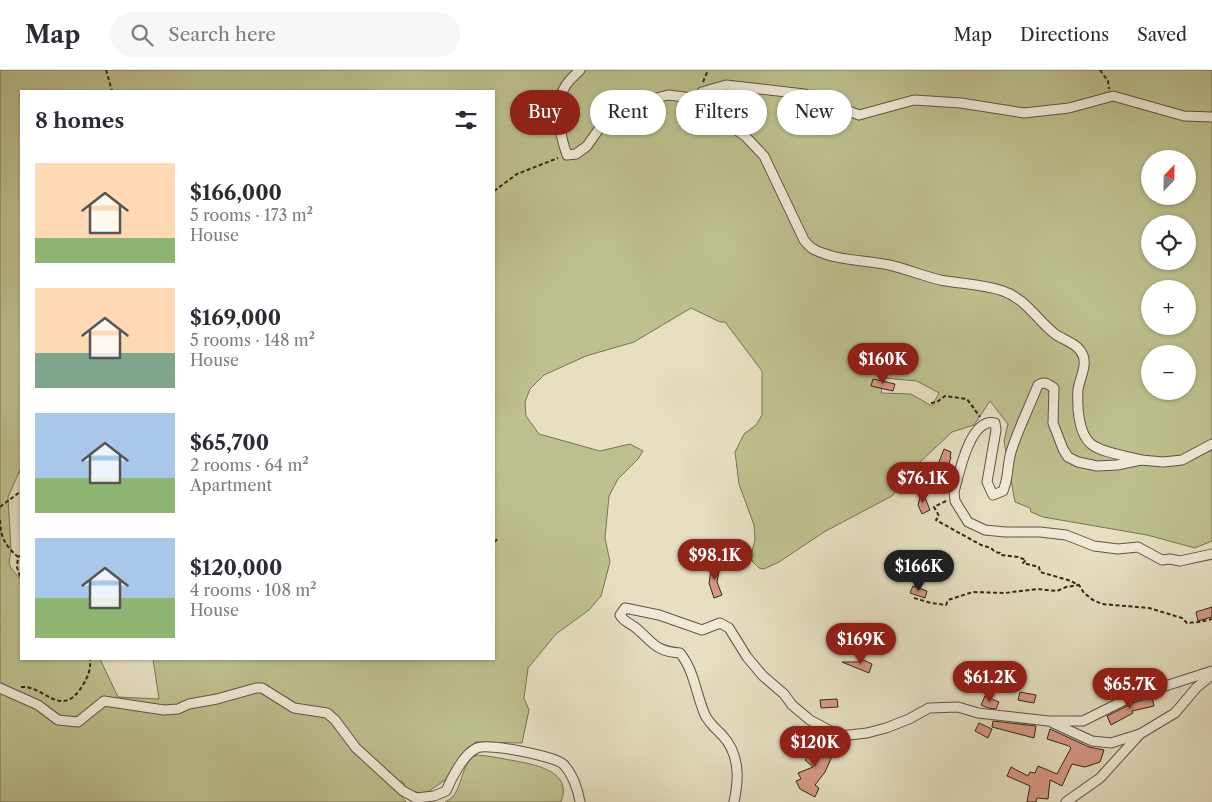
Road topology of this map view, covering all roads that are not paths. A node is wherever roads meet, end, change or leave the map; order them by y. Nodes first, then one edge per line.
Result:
1 (580, 70) edge
2 (709, 90) edge
3 (676, 96) edge
4 (1212, 117) edge
5 (744, 135) edge
6 (1212, 444) edge
7 (1142, 460) junction
8 (1212, 554) edge
9 (1212, 673) edge
10 (0, 688) edge
11 (1048, 721) junction
12 (1140, 734) junction
13 (580, 802) edge
14 (734, 802) edge
15 (1066, 802) edge

1 - 3 street
2 - 4 street
5 - 7 street
6 - 7 street
7 - 8 street
9 - 11 street
9 - 12 street
10 - 13 street
11 - 12 street
11 - 14 street
12 - 15 street

